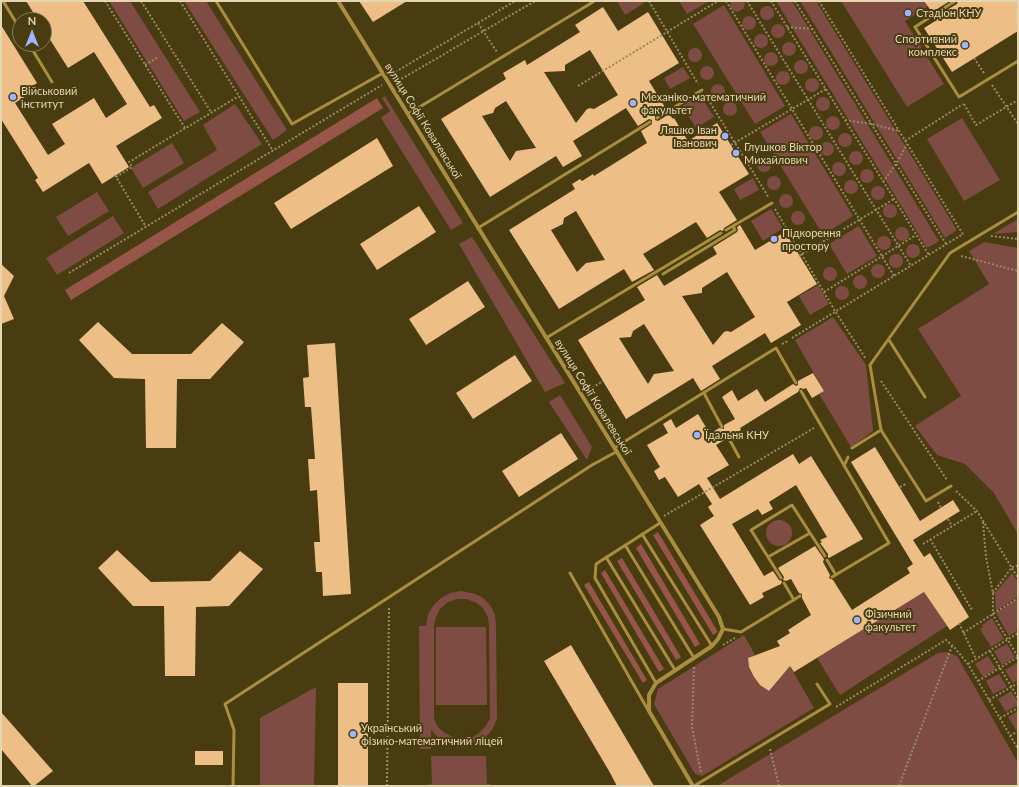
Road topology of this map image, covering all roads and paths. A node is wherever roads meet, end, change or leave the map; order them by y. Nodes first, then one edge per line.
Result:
1 (3, 1) edge
2 (105, 1) edge
3 (141, 1) edge
4 (180, 1) edge
5 (216, 1) edge
6 (338, 1) edge
7 (515, 1) edge
8 (535, 1) edge
9 (718, 1) edge
10 (726, 1) edge
11 (747, 1) edge
12 (771, 1) edge
13 (795, 1) edge
14 (819, 1) edge
15 (956, 1) edge
16 (593, 2) dead end
17 (12, 16) edge
18 (478, 23) junction
19 (787, 27) junction
20 (812, 29) junction
21 (483, 31) junction
22 (34, 52) edge
23 (158, 57) dead end
24 (501, 58) junction
25 (974, 58) dead end
26 (1018, 61) edge
27 (146, 65) junction
28 (383, 73) junction
29 (391, 74) dead end
30 (988, 79) junction
31 (52, 82) dead end
32 (388, 82) junction
33 (396, 82) dead end
34 (578, 86) dead end
35 (826, 89) junction
36 (702, 90) dead end
37 (239, 96) junction
38 (959, 97) junction
39 (808, 100) junction
40 (1018, 100) edge
41 (964, 104) junction
42 (1007, 106) junction
43 (792, 109) junction
44 (211, 112) junction
45 (408, 114) junction
46 (657, 118) dead end
47 (845, 120) junction
48 (650, 122) dead end
49 (872, 124) junction
50 (1018, 124) edge
51 (185, 128) junction
52 (899, 131) junction
53 (905, 141) junction
54 (907, 144) junction
55 (731, 145) dead end
56 (273, 150) junction
57 (896, 164) junction
58 (883, 182) junction
59 (894, 199) junction
60 (772, 203) dead end
61 (876, 209) junction
62 (1018, 212) edge
63 (860, 219) junction
64 (733, 226) junction
65 (146, 227) junction
66 (478, 228) junction
67 (726, 230) dead end
68 (721, 233) dead end
69 (963, 234) junction
70 (916, 235) junction
71 (980, 235) junction
72 (1018, 239) edge
73 (968, 242) junction
74 (946, 244) junction
75 (899, 246) junction
76 (950, 253) junction
77 (928, 255) junction
78 (799, 256) dead end
79 (882, 256) junction
80 (911, 266) junction
81 (1018, 271) edge
82 (69, 273) dead end
83 (663, 274) dead end
84 (894, 276) junction
85 (824, 292) dead end
86 (546, 338) junction
87 (792, 338) dead end
88 (889, 340) junction
89 (603, 381) dead end
90 (796, 383) dead end
91 (589, 390) dead end
92 (801, 391) dead end
93 (704, 393) junction
94 (925, 397) dead end
95 (903, 413) dead end
96 (820, 424) junction
97 (722, 426) dead end
98 (881, 430) junction
99 (727, 435) dead end
100 (852, 448) dead end
101 (615, 450) junction
102 (740, 457) dead end
103 (848, 457) dead end
104 (844, 466) junction
105 (951, 486) junction
106 (977, 511) junction
107 (671, 512) dead end
108 (948, 519) dead end
109 (983, 521) junction
110 (660, 523) junction
111 (952, 526) junction
112 (810, 532) junction
113 (642, 534) junction
114 (930, 539) junction
115 (923, 544) dead end
116 (626, 545) junction
117 (768, 557) junction
118 (606, 558) junction
119 (1018, 566) edge
120 (1012, 567) junction
121 (570, 573) dead end
122 (836, 575) junction
123 (832, 577) dead end
124 (781, 578) dead end
125 (1018, 578) edge
126 (784, 583) dead end
127 (993, 594) junction
128 (800, 596) dead end
129 (1018, 598) edge
130 (794, 600) junction
131 (389, 606) dead end
132 (972, 610) dead end
133 (993, 615) junction
134 (959, 623) dead end
135 (723, 629) junction
136 (963, 633) junction
137 (1018, 634) edge
138 (741, 635) dead end
139 (946, 640) dead end
140 (1008, 640) junction
141 (712, 646) junction
142 (952, 646) junction
143 (721, 647) dead end
144 (990, 651) junction
145 (1018, 657) edge
146 (694, 658) junction
147 (976, 660) junction
148 (694, 664) dead end
149 (968, 664) junction
150 (1000, 668) junction
151 (675, 670) junction
152 (978, 681) junction
153 (656, 683) junction
154 (1018, 683) edge
155 (817, 684) dead end
156 (1011, 687) junction
157 (1018, 698) edge
158 (989, 700) junction
159 (1018, 708) edge
160 (649, 711) junction
161 (1000, 718) junction
162 (1018, 731) edge
163 (1010, 736) junction
164 (770, 748) dead end
165 (1018, 749) edge
166 (702, 781) junction
167 (233, 786) edge
168 (387, 786) edge
169 (694, 786) edge
170 (779, 786) edge
171 (899, 786) edge

1 - 17 lane
2 - 27 path
3 - 44 path
4 - 37 path
5 - 28 lane
6 - 28 street, вулиця Софії Ковалевської
7 - 18 path
8 - 21 path
9 - 34 path
10 - 43 path
11 - 39 path
12 - 19 path
13 - 20 path
14 - 52 path
15 - 38 lane
16 - 24 lane
18 - 21 path
18 - 29 path
19 - 20 path
19 - 35 path
20 - 49 path
21 - 24 path
21 - 33 path
22 - 31 lane
23 - 27 path
24 - 45 lane
25 - 30 path
26 - 30 lane
27 - 51 path
28 - 32 street, вулиця Софії Ковалевської
30 - 38 lane
30 - 42 path
32 - 45 street, вулиця Софії Ковалевської
32 - 56 path
35 - 39 path
35 - 47 path
36 - 46 lane
37 - 44 path
37 - 56 path
38 - 41 path
39 - 43 path
39 - 61 path
40 - 42 path
41 - 42 path
41 - 53 path
42 - 50 path
43 - 55 path
43 - 63 path
44 - 51 path
45 - 66 street, вулиця Софії Ковалевської
47 - 49 path
47 - 58 path
48 - 66 lane
49 - 52 path
49 - 57 path
51 - 65 path
52 - 53 path
53 - 54 path
54 - 57 path
54 - 69 path
56 - 65 path
57 - 58 path
57 - 74 path
58 - 59 path
59 - 61 path
59 - 70 path
60 - 64 lane
61 - 63 path
61 - 75 path
62 - 71 lane
63 - 78 path
63 - 79 path
64 - 67 lane
64 - 83 lane
65 - 82 path
66 - 86 street, вулиця Софії Ковалевської
68 - 86 lane
69 - 73 path
69 - 74 path
70 - 75 path
70 - 77 path
71 - 72 path
71 - 73 lane
73 - 76 lane
74 - 77 path
75 - 79 path
75 - 80 path
76 - 81 path
76 - 88 lane
77 - 80 path
79 - 84 path
79 - 85 path
80 - 84 path
84 - 87 path
86 - 101 street, вулиця Софії Ковалевської
88 - 94 lane
88 - 98 lane
89 - 91 path
90 - 93 lane
92 - 96 lane
93 - 97 lane
93 - 101 lane
95 - 105 path
96 - 104 lane
96 - 107 path
98 - 100 lane
98 - 105 lane
99 - 102 lane
101 - 110 street, вулиця Софії Ковалевської
101 - 167 lane
103 - 104 lane
104 - 122 lane
105 - 106 path
106 - 109 path
106 - 111 path
108 - 111 path
109 - 120 path
109 - 127 path
110 - 113 lane
110 - 135 street, вулиця Софії Ковалевської
111 - 114 path
112 - 117 lane
112 - 117 lane
112 - 122 lane
113 - 116 lane
113 - 141 lane
114 - 115 path
114 - 132 path
116 - 118 lane
116 - 146 lane
117 - 124 lane
118 - 151 lane
118 - 153 lane
119 - 120 path
120 - 125 path
120 - 127 path
121 - 160 lane
122 - 123 lane
126 - 130 lane
127 - 133 path
128 - 130 lane
129 - 133 path
130 - 135 lane
131 - 168 path
133 - 136 path
133 - 140 path
134 - 136 path
135 - 141 street
136 - 147 path
137 - 140 path
138 - 143 path
139 - 142 path
140 - 144 path
140 - 145 path
141 - 146 street
142 - 149 path
142 - 171 path
144 - 147 path
144 - 150 path
145 - 150 path
146 - 151 street
147 - 149 path
148 - 166 path
149 - 152 path
150 - 152 path
150 - 156 path
151 - 153 street
152 - 158 path
153 - 160 street
154 - 156 path
155 - 166 lane
156 - 157 path
156 - 158 path
158 - 161 path
159 - 161 path
160 - 169 street
161 - 163 path
162 - 163 path
163 - 165 path
164 - 170 path
166 - 169 lane

